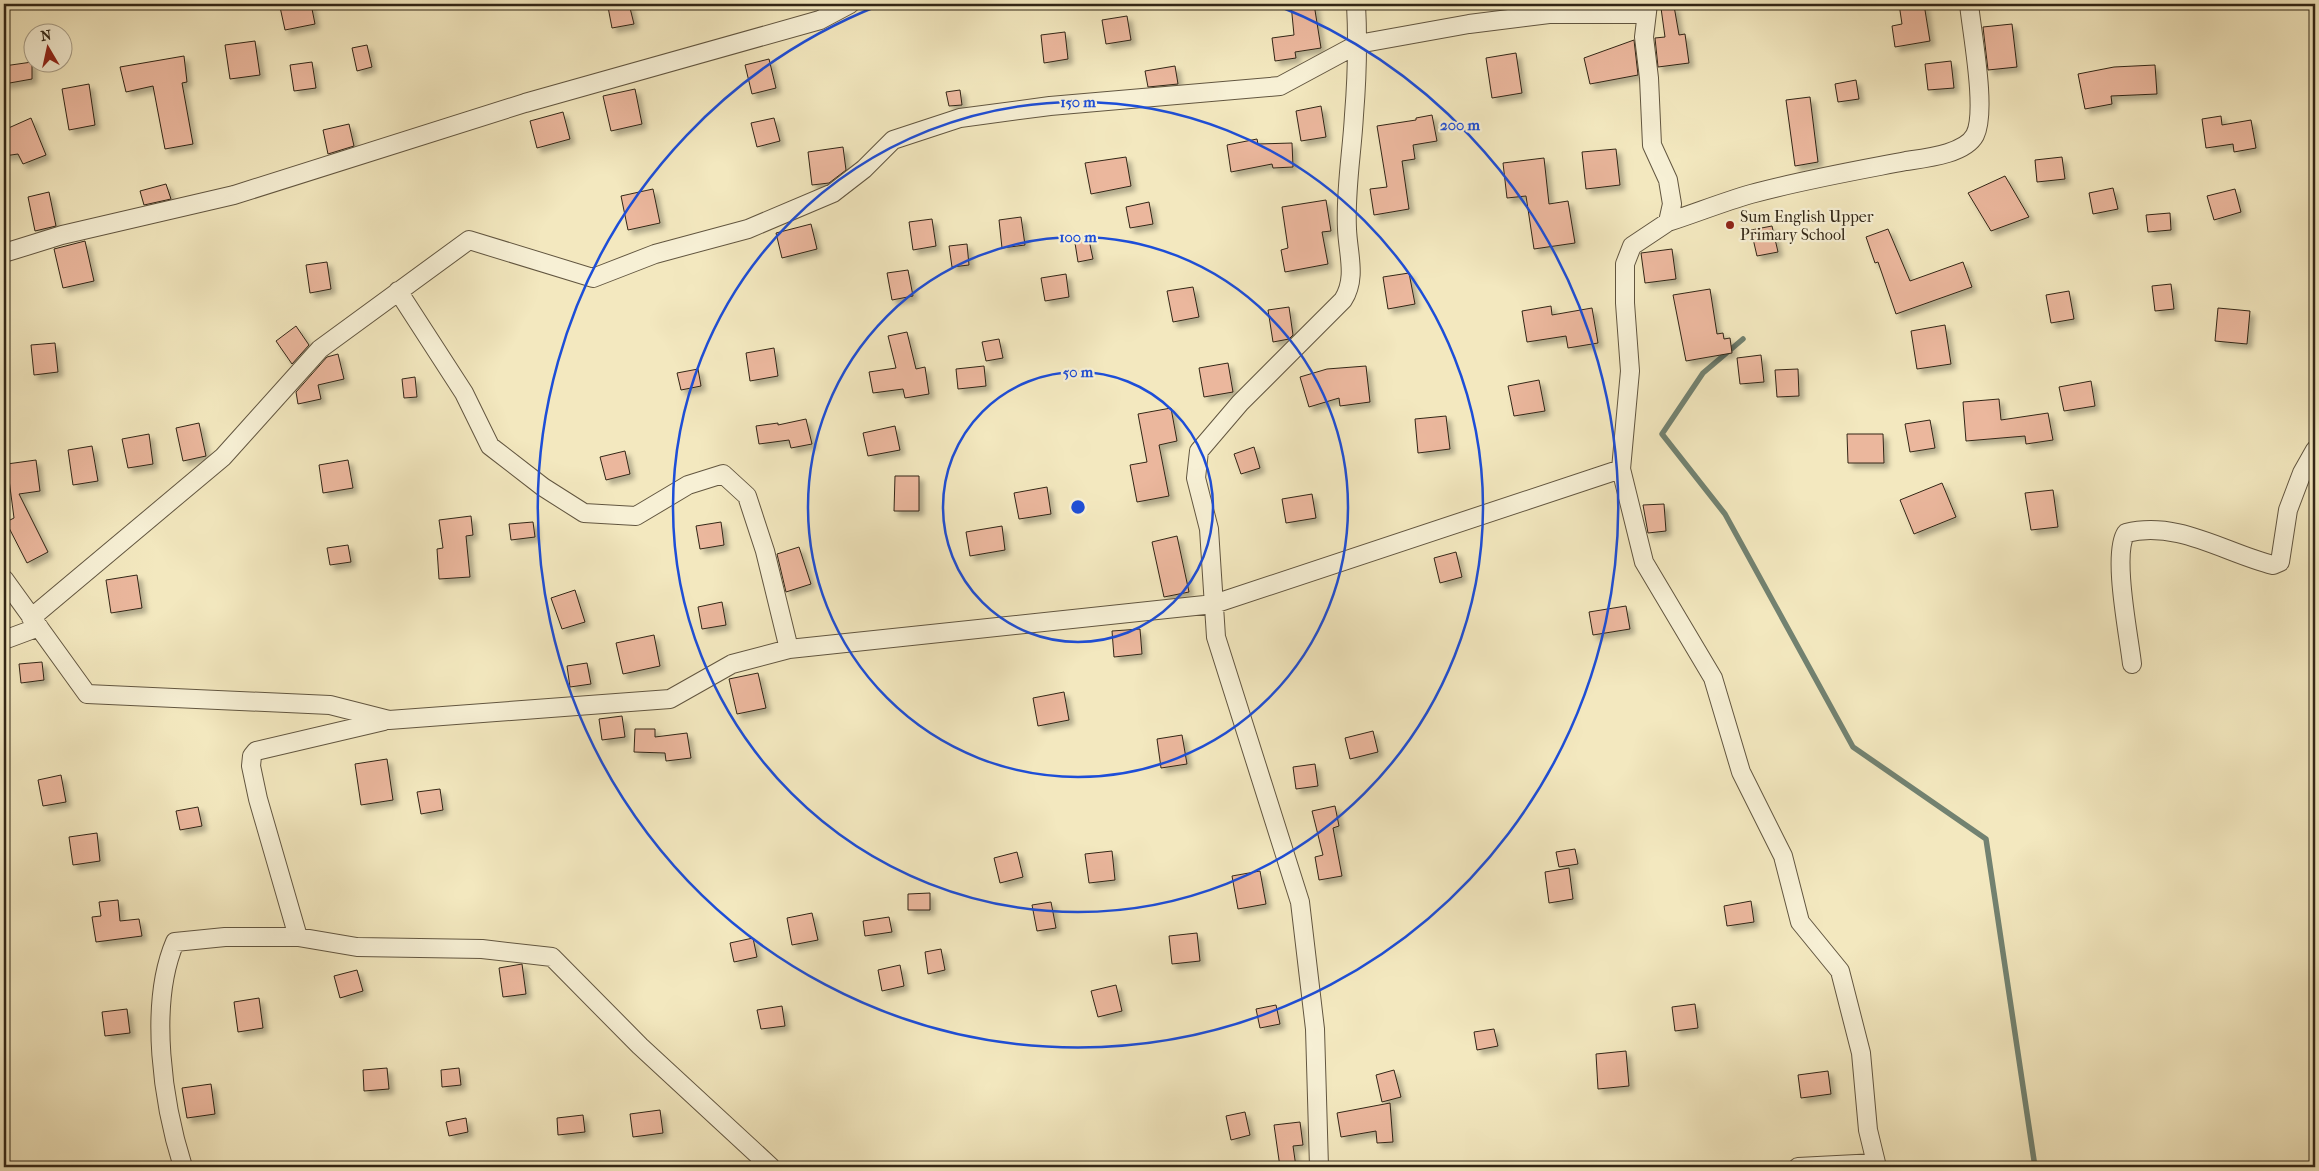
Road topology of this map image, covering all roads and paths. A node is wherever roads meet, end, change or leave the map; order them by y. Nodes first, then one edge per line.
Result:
1 (850, 4) edge
2 (1356, 4) edge
3 (1969, 4) edge
4 (1646, 9) edge
5 (1358, 44) junction
6 (1668, 222) junction
7 (4, 253) edge
8 (398, 291) junction
9 (2315, 450) edge
10 (1621, 469) junction
11 (4, 579) edge
12 (1214, 604) junction
13 (35, 622) junction
14 (4, 640) edge
15 (789, 649) junction
16 (2132, 664) dead end
17 (389, 720) junction
18 (298, 936) junction
19 (1876, 1165) edge
20 (182, 1167) edge
21 (771, 1167) edge
22 (1319, 1167) edge
23 (1798, 1167) edge

1 - 7 street
2 - 5 street
3 - 6 street
4 - 5 street
4 - 6 street
5 - 8 street
5 - 12 street
6 - 10 street
8 - 13 street
8 - 15 street
9 - 16 street
10 - 12 street
10 - 19 street
11 - 13 street
12 - 15 street
12 - 22 street
13 - 14 street
13 - 17 street
15 - 17 street
17 - 18 street
18 - 20 street
18 - 21 street
19 - 23 street

